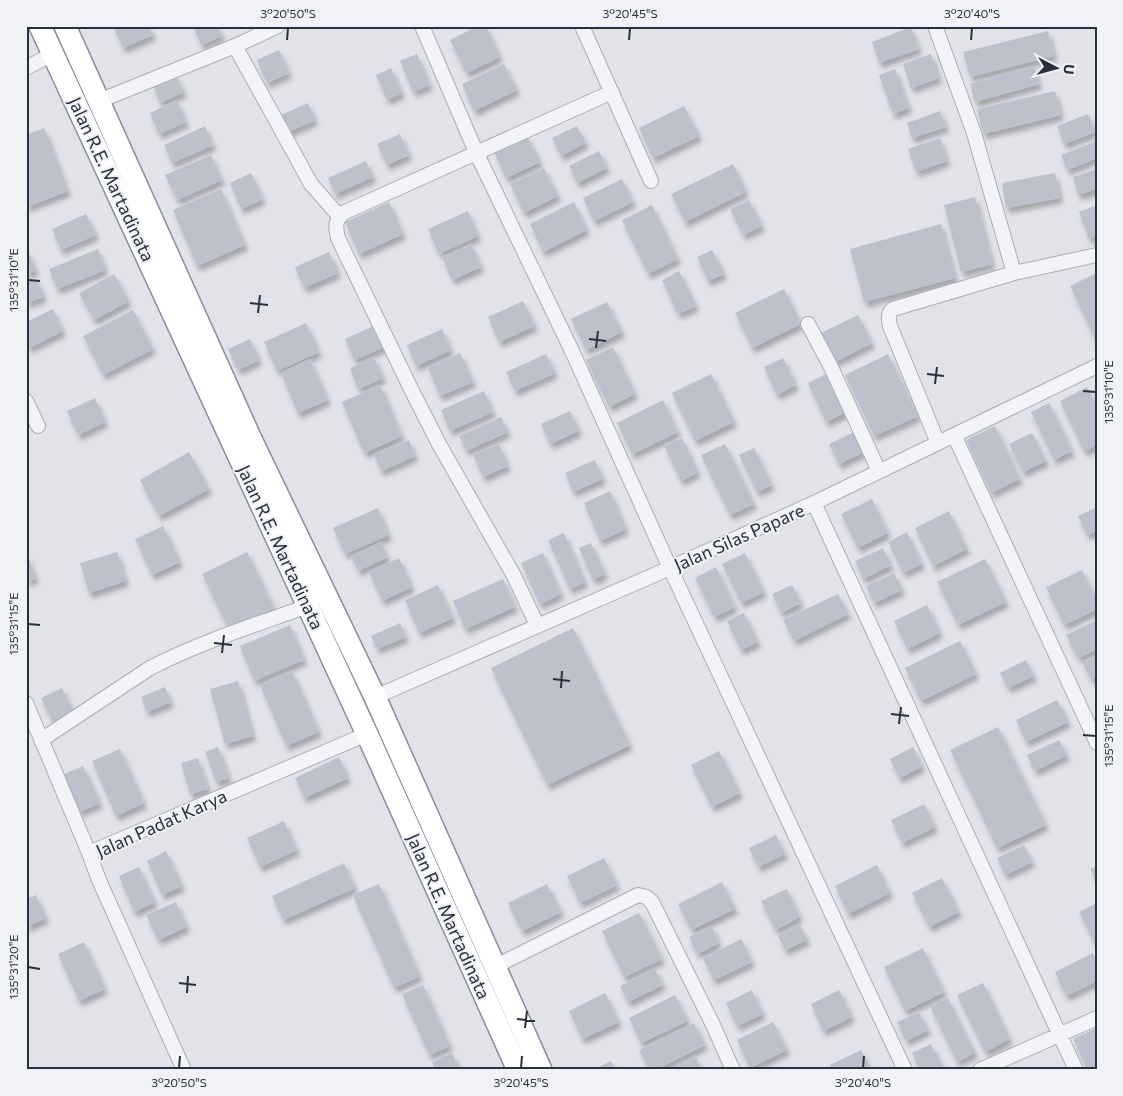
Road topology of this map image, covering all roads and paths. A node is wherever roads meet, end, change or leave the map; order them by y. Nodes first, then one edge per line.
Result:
1 (40, 26) edge
2 (65, 26) edge
3 (278, 26) edge
4 (422, 26) edge
5 (582, 26) edge
6 (935, 26) edge
7 (235, 46) junction
8 (53, 54) junction
9 (26, 68) edge
10 (612, 92) junction
11 (99, 101) junction
12 (476, 152) junction
13 (651, 181) dead end
14 (340, 216) junction
15 (1097, 255) edge
16 (159, 259) junction
17 (1014, 273) junction
18 (808, 324) dead end
19 (1095, 372) edge
20 (26, 401) edge
21 (38, 426) dead end
22 (954, 435) junction
23 (938, 443) junction
24 (879, 471) junction
25 (814, 503) junction
26 (670, 568) junction
27 (308, 606) junction
28 (537, 625) junction
29 (375, 697) junction
30 (26, 703) edge
31 (367, 734) junction
32 (41, 740) junction
33 (1097, 742) edge
34 (89, 853) junction
35 (496, 966) junction
36 (1097, 1018) edge
37 (1060, 1034) junction
38 (184, 1070) edge
39 (518, 1070) edge
40 (541, 1070) edge
41 (733, 1070) edge
42 (905, 1070) edge
43 (980, 1070) edge
44 (1076, 1070) edge

1 - 8 highway, Jalan R.E. Martadinata
2 - 11 highway, Jalan R.E. Martadinata
3 - 7 street
4 - 12 street
5 - 10 street
6 - 17 street
7 - 11 street
7 - 14 street
8 - 9 street
8 - 16 highway, Jalan R.E. Martadinata
10 - 12 street
10 - 13 street
11 - 16 highway, Jalan R.E. Martadinata
12 - 14 street
12 - 26 street
14 - 28 street
15 - 17 street
16 - 27 highway, Jalan R.E. Martadinata
16 - 29 highway, Jalan R.E. Martadinata
17 - 23 street
18 - 24 street
19 - 22 street, Jalan Silas Papare
20 - 21 street
22 - 23 street, Jalan Silas Papare
22 - 33 street
23 - 24 street, Jalan Silas Papare
24 - 25 street, Jalan Silas Papare
25 - 26 street, Jalan Silas Papare
25 - 37 street
26 - 28 street, Jalan Silas Papare
26 - 42 street
27 - 31 highway, Jalan R.E. Martadinata
27 - 32 street
28 - 29 street, Jalan Silas Papare
29 - 35 highway, Jalan R.E. Martadinata
30 - 32 street
31 - 34 street, Jalan Padat Karya
31 - 39 highway, Jalan R.E. Martadinata
32 - 34 street
34 - 38 street, Jalan Padat Karya
35 - 40 highway, Jalan R.E. Martadinata
35 - 41 street
36 - 37 street
37 - 43 street
37 - 44 street

